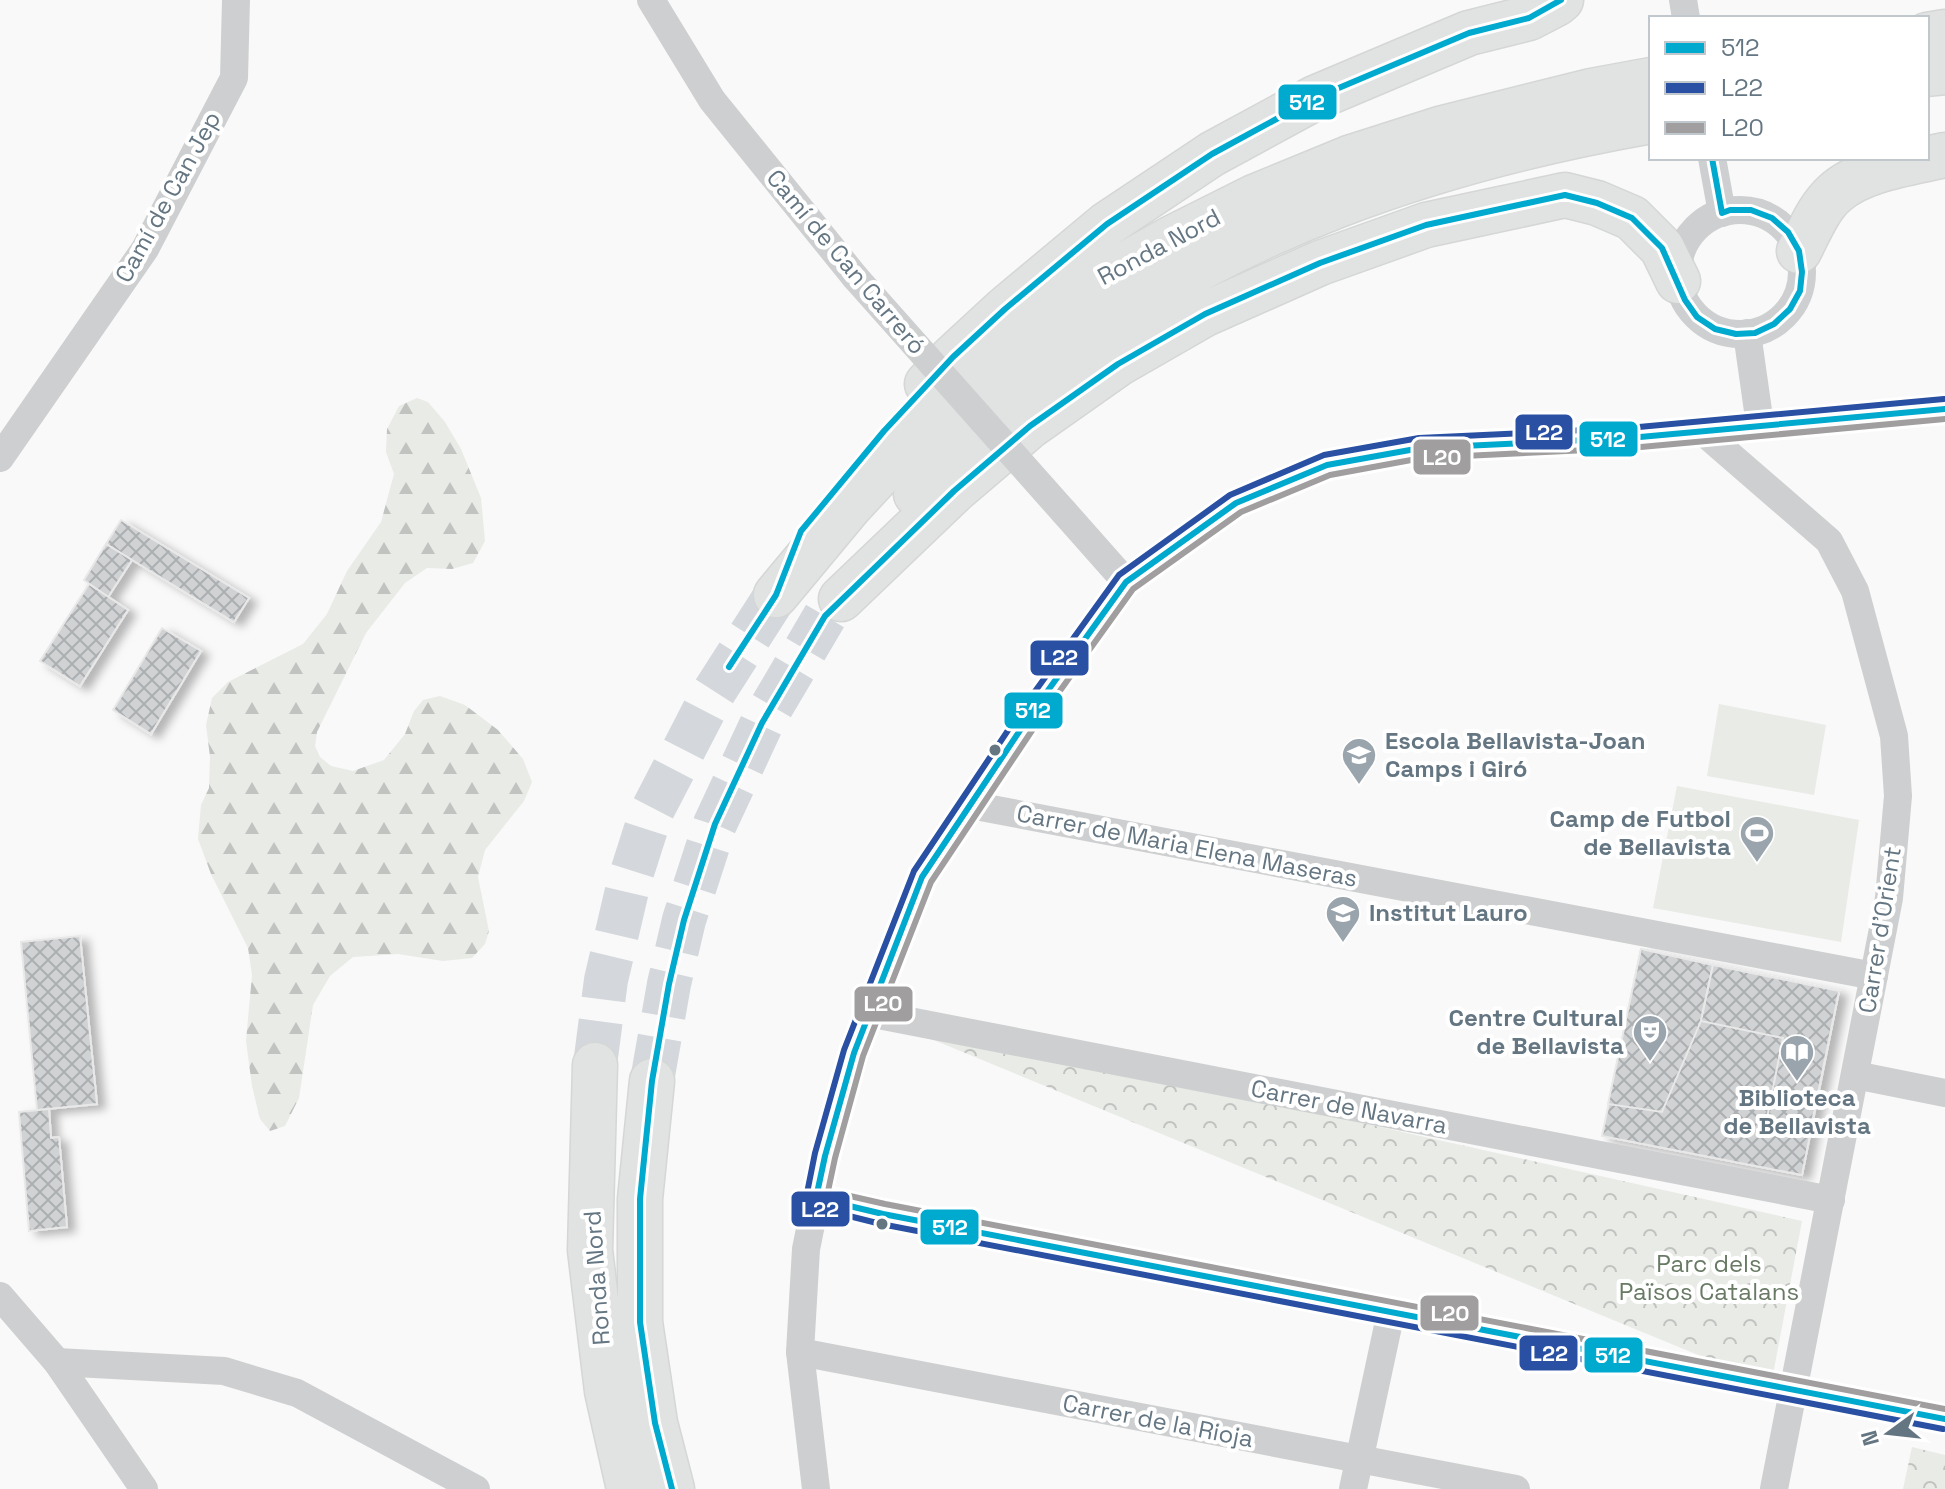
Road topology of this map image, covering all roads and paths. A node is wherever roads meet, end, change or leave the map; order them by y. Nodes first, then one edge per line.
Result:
1 (236, 0) edge
2 (651, 0) edge
3 (1561, 0) edge
4 (1649, 80) edge
5 (1649, 121) edge
6 (1712, 160) edge
7 (1926, 160) edge
8 (1722, 213) junction
9 (1799, 251) junction
10 (1678, 281) junction
11 (1747, 333) junction
12 (1945, 409) edge
13 (1760, 425) junction
14 (1702, 431) junction
15 (0, 458) edge
16 (1126, 582) junction
17 (970, 805) junction
18 (1874, 976) junction
19 (868, 1013) junction
20 (595, 1065) tunnel mouth
21 (1855, 1075) junction
22 (652, 1081) tunnel mouth
23 (1945, 1093) edge
24 (816, 1198) junction
25 (1831, 1200) junction
26 (0, 1296) edge
27 (1391, 1312) junction
28 (800, 1352) junction
29 (57, 1362) junction
30 (1793, 1390) junction
31 (1945, 1419) edge
32 (1359, 1459) junction
33 (144, 1489) edge
34 (476, 1489) edge
35 (629, 1489) edge
36 (672, 1489) edge
37 (816, 1489) edge
38 (1353, 1489) edge
39 (1516, 1489) edge
40 (1774, 1489) edge

1 - 15 street, Camí de Can Jep
2 - 16 street, Camí de Can Carreró, bridge
3 - 4 highway, Ronda Nord
5 - 10 highway, Ronda Nord
6 - 8 street
7 - 9 highway
8 - 9 street
8 - 10 street
9 - 11 street
10 - 11 street
11 - 13 street
12 - 13 street
13 - 14 street
14 - 16 street
14 - 18 street, Carrer d'Orient
16 - 17 street
17 - 18 street, Carrer de Maria Elena Maseras
17 - 19 street
18 - 21 street, Carrer d'Orient
19 - 24 street
19 - 25 street, Carrer de Navarra
20 - 35 highway, Ronda Nord
21 - 23 street
21 - 25 street, Carrer d'Orient
22 - 36 highway, Ronda Nord
24 - 27 street
24 - 28 street
25 - 30 street, Carrer d'Orient
26 - 29 street
27 - 30 street
27 - 32 street
28 - 32 street, Carrer de la Rioja
28 - 37 street
29 - 33 street
29 - 34 street
30 - 31 street
30 - 40 street, Carrer d'Orient
32 - 38 street
32 - 39 street, Carrer de la Rioja

